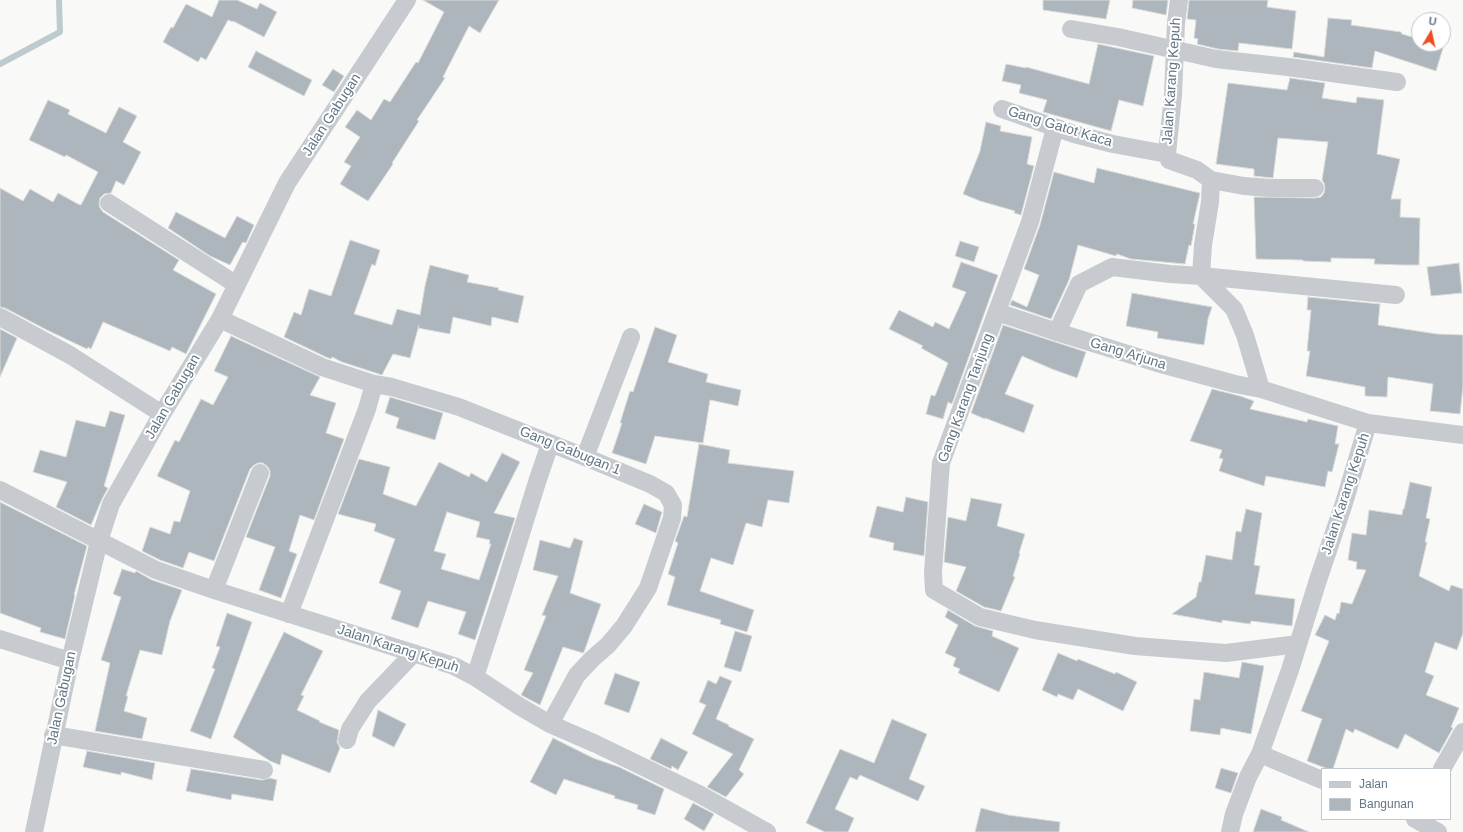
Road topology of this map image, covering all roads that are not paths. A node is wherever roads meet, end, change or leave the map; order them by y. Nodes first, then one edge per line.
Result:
1 (407, 0) edge
2 (1179, 0) edge
3 (1071, 29) dead end
4 (1175, 50) junction
5 (1397, 82) dead end
6 (1002, 109) dead end
7 (1055, 128) junction
8 (1167, 154) junction
9 (1211, 180) junction
10 (1315, 188) dead end
11 (109, 203) dead end
12 (1202, 276) junction
13 (237, 285) junction
14 (1396, 294) dead end
15 (997, 312) junction
16 (0, 317) edge
17 (220, 319) junction
18 (1057, 332) junction
19 (631, 338) dead end
20 (374, 384) junction
21 (1261, 389) junction
22 (162, 414) junction
23 (1368, 423) junction
24 (1463, 435) edge
25 (550, 444) junction
26 (585, 457) junction
27 (260, 473) dead end
28 (0, 490) edge
29 (99, 541) junction
30 (214, 590) junction
31 (289, 614) junction
32 (0, 639) edge
33 (1298, 644) junction
34 (414, 654) junction
35 (70, 661) junction
36 (475, 677) junction
37 (550, 724) junction
38 (1463, 732) edge
39 (53, 735) junction
40 (347, 740) dead end
41 (1260, 754) junction
42 (1443, 768) edge
43 (264, 770) dead end
44 (1321, 780) edge
45 (1417, 820) edge
46 (34, 832) edge
47 (767, 832) edge
48 (1230, 832) edge
49 (1438, 832) edge

1 - 13 street, Jalan Gabugan
2 - 4 street, Jalan Karang Kepuh
3 - 4 street
4 - 5 street
4 - 8 street, Jalan Karang Kepuh
6 - 7 street, Gang Gatot Kaca
7 - 8 street, Gang Gatot Kaca
7 - 15 street, Gang Karang Tanjung
8 - 9 street, Jalan Karang Kepuh
9 - 10 street
9 - 12 street
11 - 13 street
12 - 14 street
12 - 18 street
12 - 21 street
13 - 17 street, Jalan Gabugan
15 - 18 street, Gang Arjuna
15 - 33 street, Gang Karang Tanjung
16 - 22 street
17 - 20 street, Gang Gabugan 1
17 - 22 street, Jalan Gabugan
18 - 21 street, Gang Arjuna
19 - 26 street
20 - 25 street, Gang Gabugan 1
20 - 31 street
21 - 23 street, Jalan Karang Kepuh
22 - 29 street, Jalan Gabugan
23 - 24 street
23 - 33 street, Jalan Karang Kepuh
25 - 26 street, Gang Gabugan 1
25 - 36 street
26 - 37 street, Gang Gabugan 1
27 - 30 street
28 - 29 street, Jalan Karang Kepuh
29 - 30 street, Jalan Karang Kepuh
29 - 35 street, Jalan Gabugan
30 - 31 street, Jalan Karang Kepuh
31 - 34 street, Jalan Karang Kepuh
32 - 35 street
33 - 41 street, Jalan Karang Kepuh
34 - 36 street, Jalan Karang Kepuh
34 - 40 street
35 - 39 street, Jalan Gabugan
36 - 37 street, Jalan Karang Kepuh
37 - 47 street, Jalan Karang Kepuh
38 - 42 street
39 - 43 street
39 - 46 street, Jalan Gabugan
41 - 44 street
41 - 48 street, Jalan Karang Kepuh
45 - 49 street

